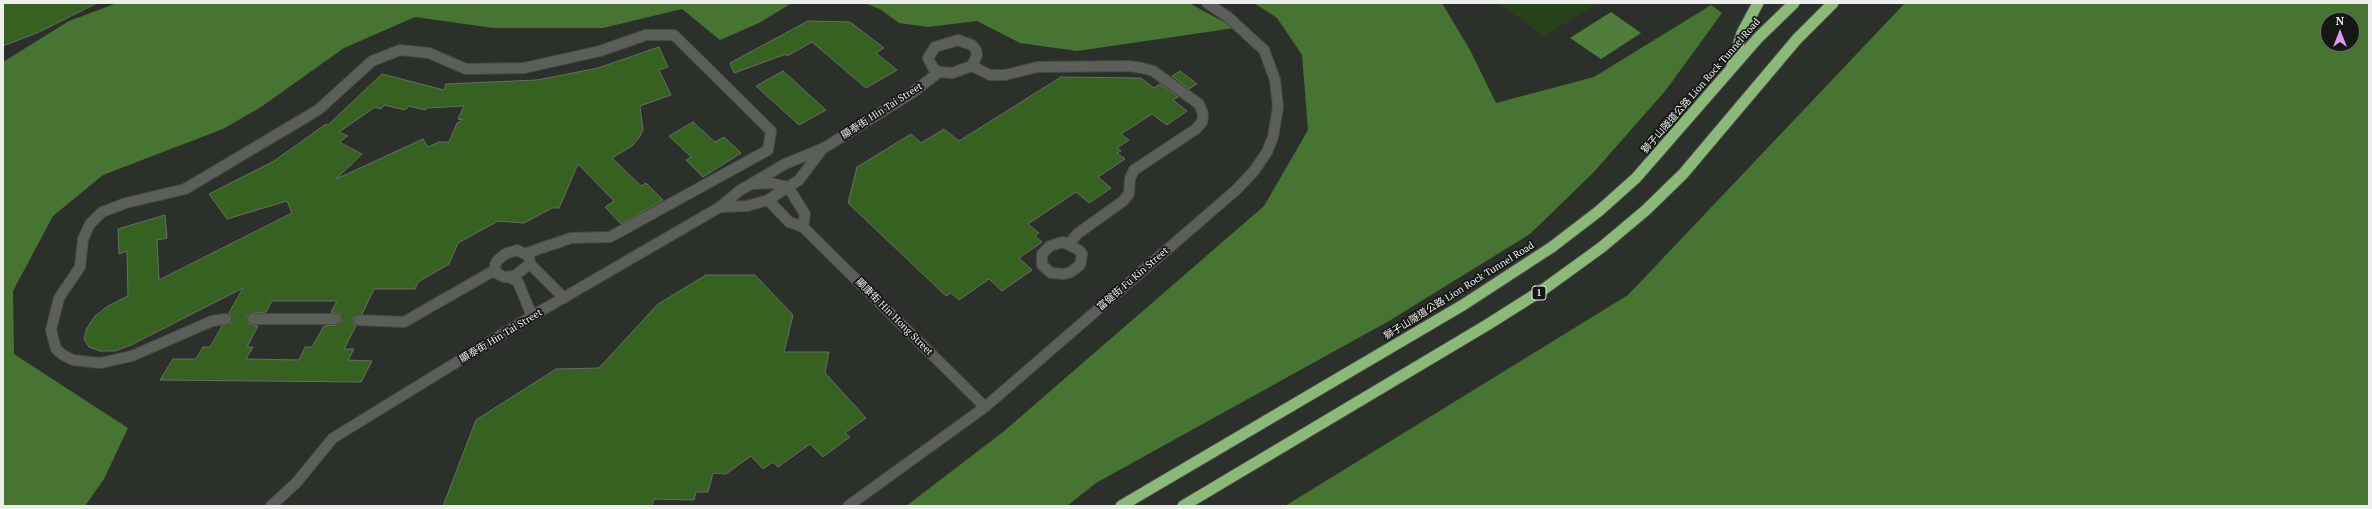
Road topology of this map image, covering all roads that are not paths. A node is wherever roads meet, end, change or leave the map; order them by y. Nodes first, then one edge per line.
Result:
1 (1207, 3) edge
2 (1758, 3) edge
3 (1794, 3) edge
4 (1833, 3) edge
5 (972, 66) junction
6 (1731, 70) junction
7 (939, 72) junction
8 (824, 148) junction
9 (750, 185) junction
10 (788, 187) junction
11 (768, 200) junction
12 (720, 207) junction
13 (803, 227) junction
14 (1070, 244) dead end
15 (526, 253) junction
16 (530, 264) junction
17 (495, 270) junction
18 (509, 277) junction
19 (564, 298) junction
20 (532, 316) junction
21 (226, 319) dead end
22 (253, 319) dead end
23 (336, 320) dead end
24 (359, 320) dead end
25 (985, 408) junction
26 (271, 506) edge
27 (848, 506) edge
28 (1121, 506) edge
29 (1183, 506) edge

1 - 25 street, 富健街 Fu Kin Street
2 - 6 highway
3 - 6 highway, 獅子山隧道公路 Lion Rock Tunnel Road
4 - 29 highway, 1
5 - 7 street
5 - 7 street
5 - 14 street
6 - 28 highway, 獅子山隧道公路 Lion Rock Tunnel Road
7 - 8 street, 顯泰街 Hin Tai Street
8 - 9 street, 顯泰街 Hin Tai Street
8 - 10 street, 顯泰街 Hin Tai Street
9 - 10 street
9 - 12 street, 顯泰街 Hin Tai Street
10 - 11 street, 顯泰街 Hin Tai Street
10 - 13 street
11 - 12 street, 顯泰街 Hin Tai Street
11 - 13 street, 顯康街 Hin Hong Street
12 - 19 street, 顯泰街 Hin Tai Street
13 - 25 street, 顯康街 Hin Hong Street
15 - 16 street
15 - 17 street
15 - 21 street
16 - 18 street
16 - 19 street
17 - 18 street
17 - 24 street
18 - 20 street
19 - 20 street, 顯泰街 Hin Tai Street
20 - 26 street, 顯泰街 Hin Tai Street
22 - 23 street
25 - 27 street, 富健街 Fu Kin Street

